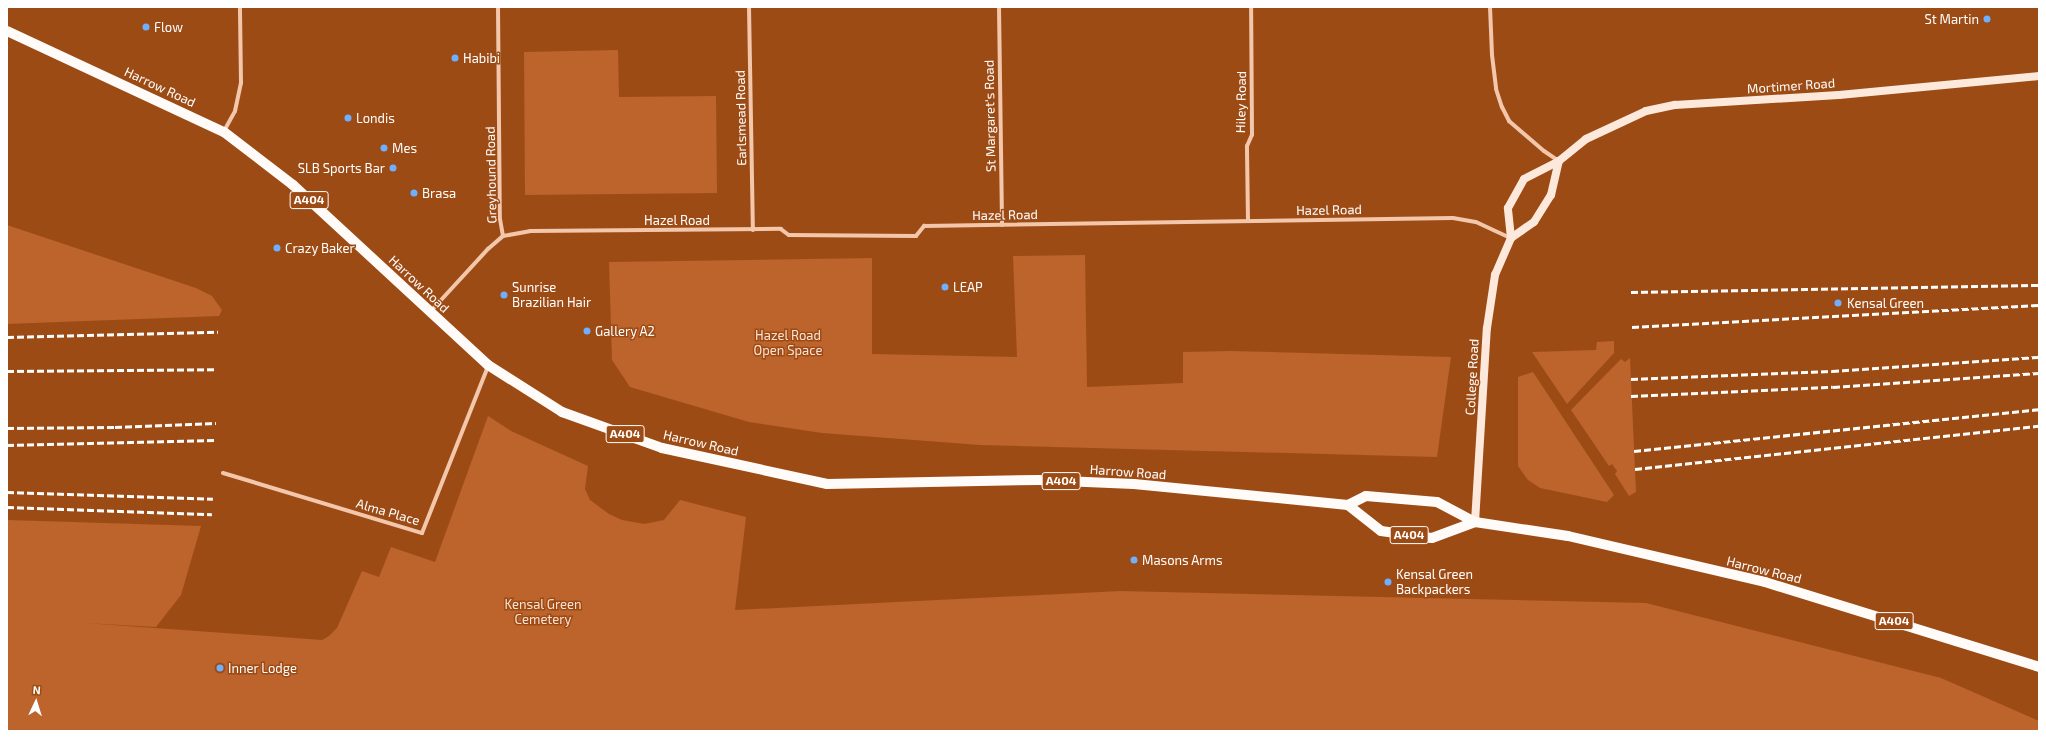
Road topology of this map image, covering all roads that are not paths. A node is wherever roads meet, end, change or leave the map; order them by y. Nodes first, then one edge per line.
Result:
1 (240, 7) edge
2 (498, 7) edge
3 (749, 7) edge
4 (999, 7) edge
5 (1251, 7) edge
6 (1490, 7) edge
7 (7, 31) edge
8 (2039, 76) edge
9 (224, 132) junction
10 (1559, 161) junction
11 (1248, 221) junction
12 (1002, 225) junction
13 (924, 226) joint
14 (781, 229) joint
15 (752, 230) junction
16 (503, 236) junction
17 (1511, 238) junction
18 (430, 312) junction
19 (488, 366) junction
20 (222, 473) dead end
21 (1348, 505) junction
22 (1475, 522) junction
23 (2039, 667) edge

1 - 9 street
2 - 16 street, Greyhound Road
3 - 15 street, Earlsmead Road
4 - 12 street, St Margaret's Road
5 - 11 street, Hiley Road
6 - 10 street
7 - 9 main road, Harrow Road / A404
8 - 10 main road, Mortimer Road
9 - 18 main road, Harrow Road / A404
10 - 17 main road
10 - 17 main road
11 - 12 street, Hazel Road
11 - 17 street, Hazel Road
12 - 13 street, Hazel Road
13 - 14 street, Hazel Road
14 - 15 street, Hazel Road
15 - 16 street, Hazel Road
16 - 18 street, Greyhound Road
17 - 22 main road, College Road
18 - 19 main road, Harrow Road / A404
19 - 20 street, Alma Place
19 - 21 main road, Harrow Road / A404
21 - 22 main road, Harrow Road / A404
21 - 22 main road, Harrow Road / A404
22 - 23 main road, Harrow Road / A404

